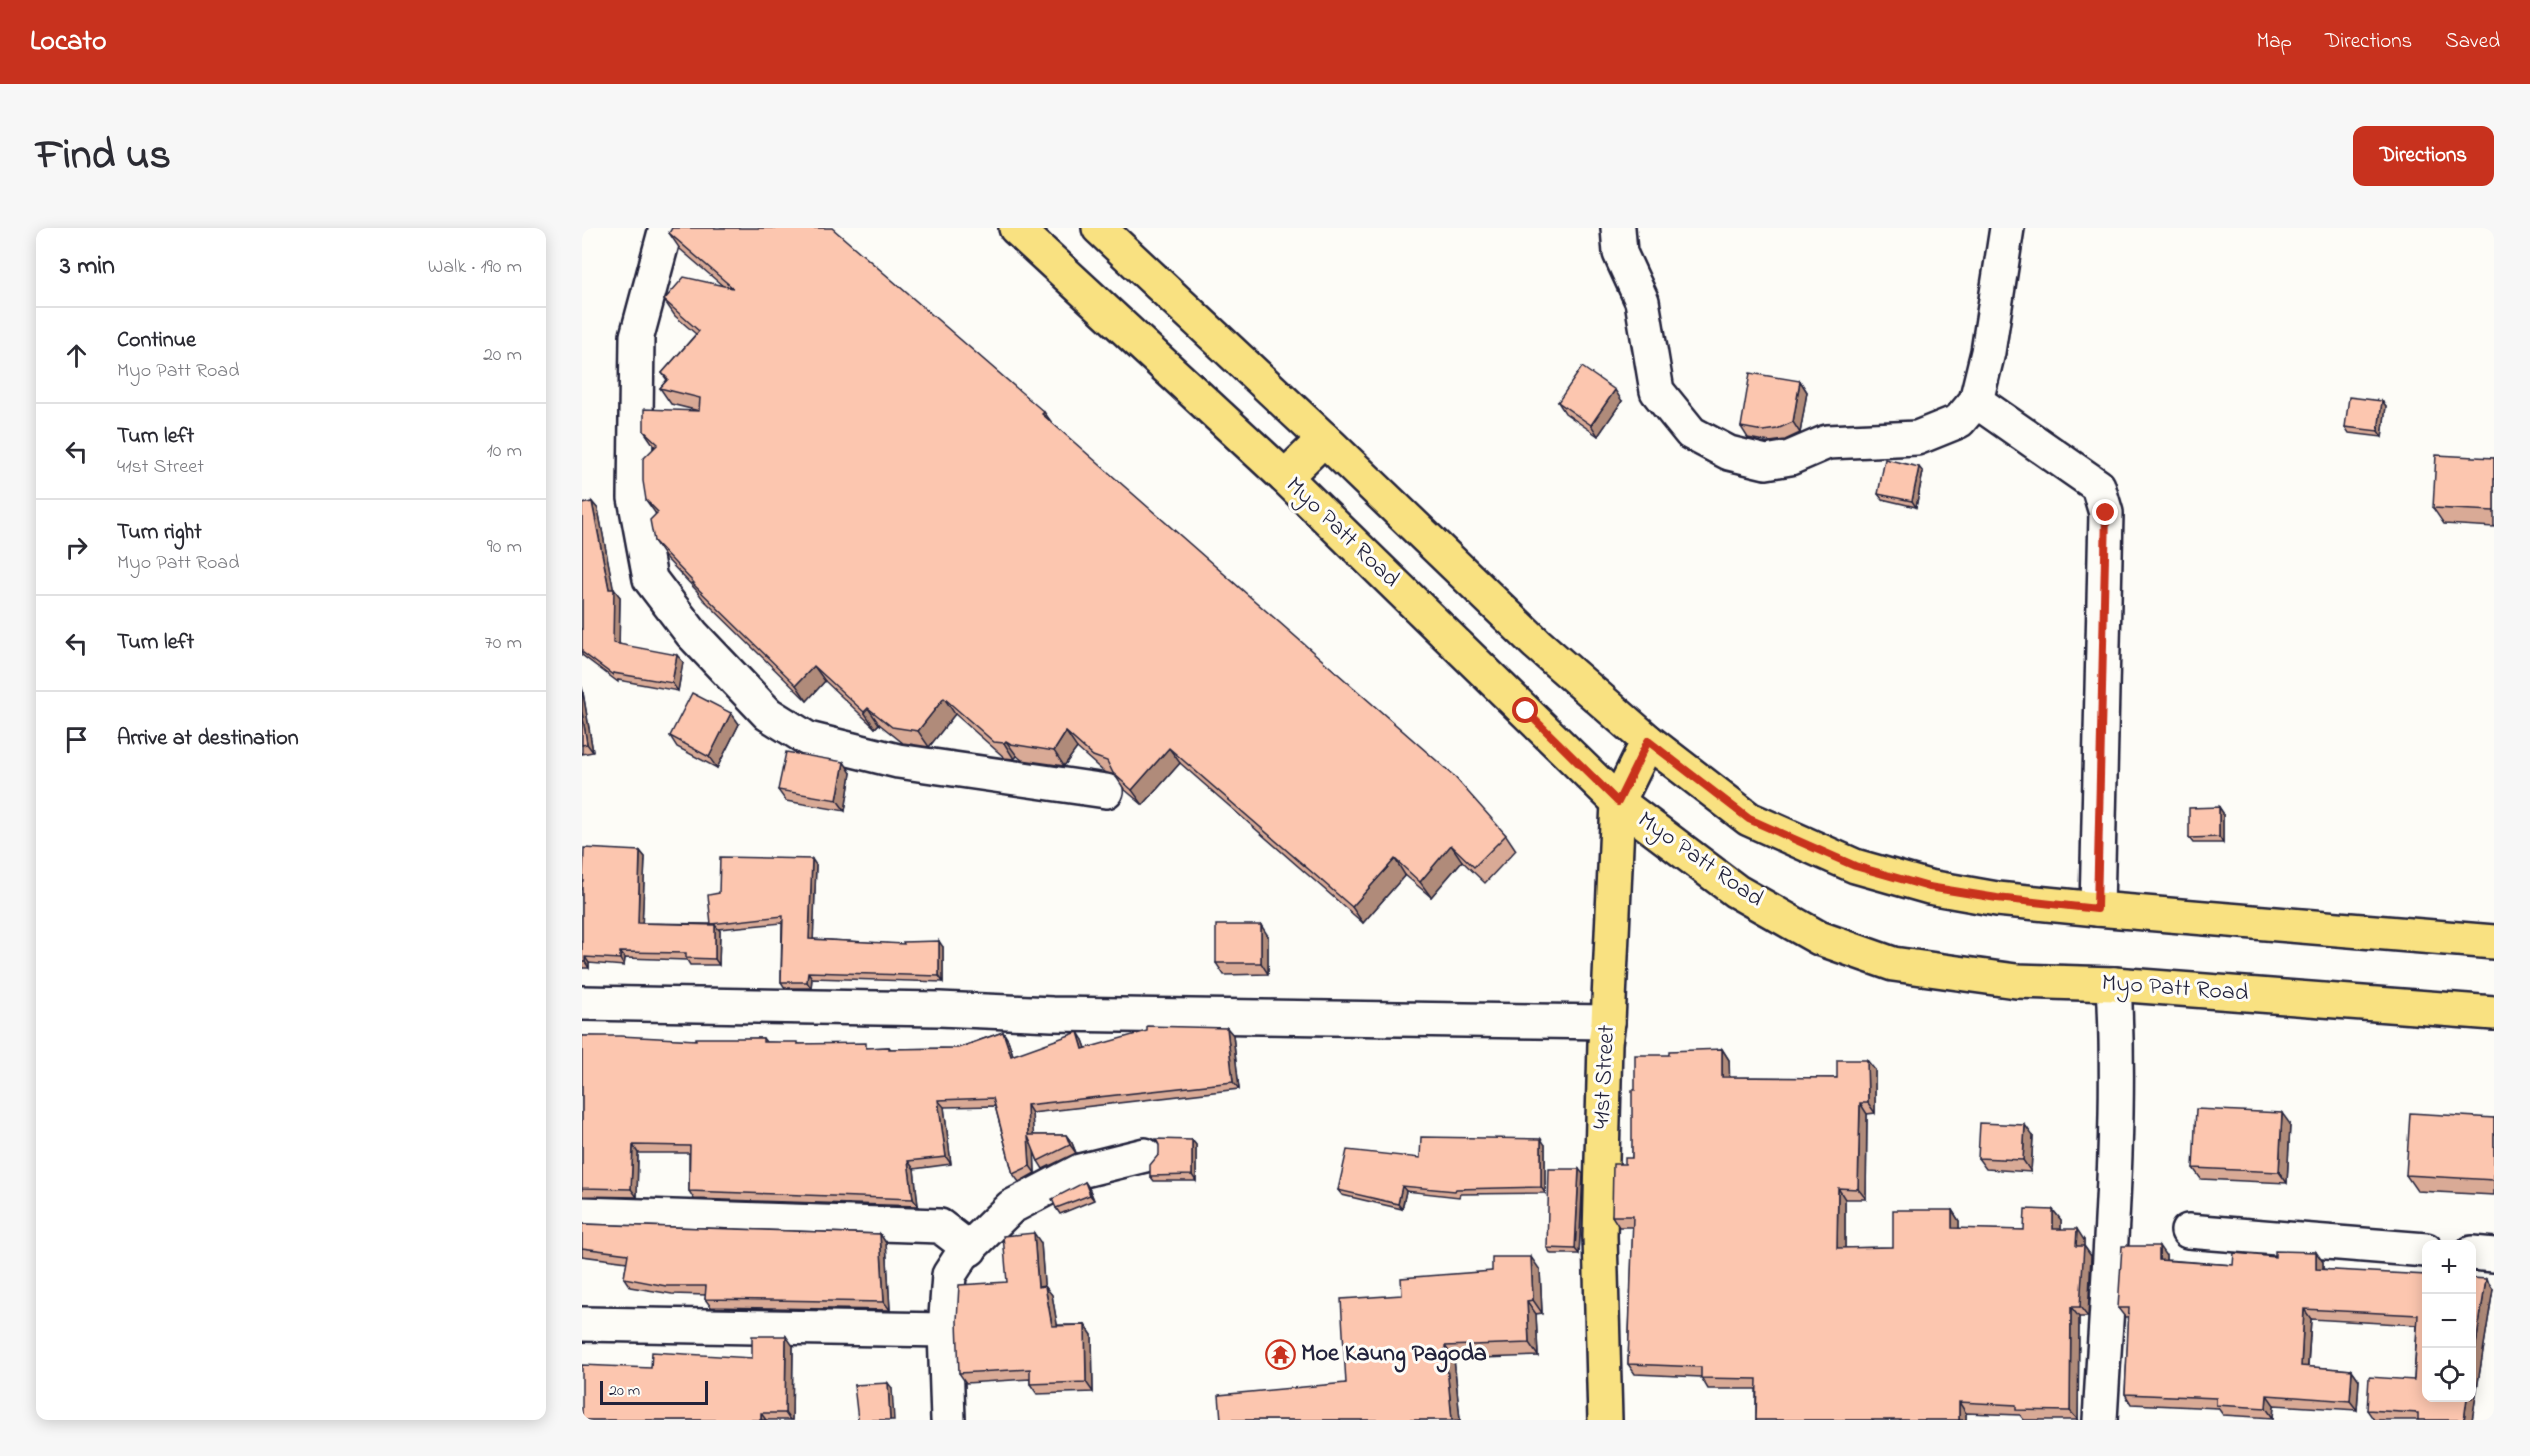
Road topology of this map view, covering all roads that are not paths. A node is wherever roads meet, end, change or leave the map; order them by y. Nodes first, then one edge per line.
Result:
1 (666, 228) edge
2 (1016, 228) edge
3 (1099, 228) edge
4 (1618, 228) edge
5 (2007, 228) edge
6 (1976, 402) junction
7 (1324, 439) junction
8 (1285, 477) junction
9 (1648, 741) junction
10 (1106, 791) dead end
11 (1618, 802) junction
12 (2097, 909) junction
13 (2494, 942) edge
14 (2114, 984) junction
15 (582, 1003) edge
16 (2494, 1013) edge
17 (1608, 1022) junction
18 (1145, 1155) dead end
19 (582, 1214) edge
20 (2188, 1231) dead end
21 (970, 1249) junction
22 (2422, 1250) edge
23 (2476, 1253) edge
24 (2494, 1255) edge
25 (582, 1324) edge
26 (945, 1330) junction
27 (948, 1420) edge
28 (1605, 1420) edge
29 (1614, 1420) edge
30 (2100, 1420) edge

1 - 10 street
2 - 8 main road, Myo Patt Road
3 - 7 main road
4 - 6 street
5 - 6 street
6 - 12 street
7 - 8 main road
7 - 9 main road
8 - 11 main road, Myo Patt Road
9 - 11 main road, 41st Street
9 - 12 main road
11 - 14 main road, Myo Patt Road
11 - 17 main road, 41st Street
12 - 13 main road
14 - 16 main road, Myo Patt Road
14 - 30 street
15 - 17 street
17 - 28 main road, 41st Street
18 - 21 street
19 - 21 street
20 - 22 street
21 - 26 street
23 - 24 street
25 - 26 street
26 - 27 street
28 - 29 street

